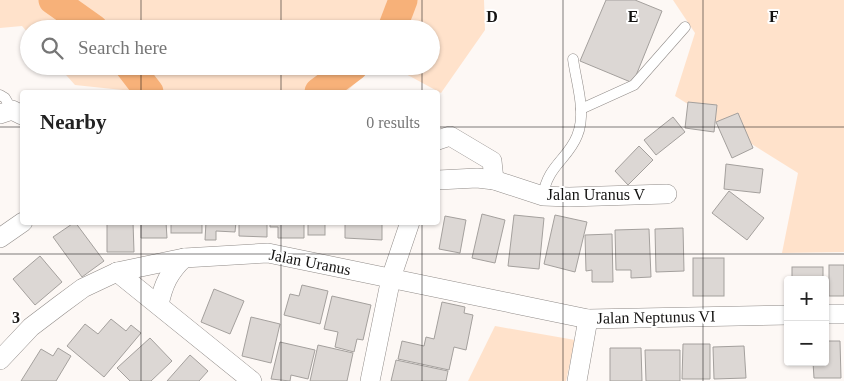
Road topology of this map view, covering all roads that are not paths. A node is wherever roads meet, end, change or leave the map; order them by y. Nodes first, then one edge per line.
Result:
1 (685, 27) dead end
2 (573, 59) dead end
3 (0, 95) edge
4 (581, 109) junction
5 (12, 113) edge
6 (440, 139) edge
7 (440, 180) edge
8 (494, 180) junction
9 (667, 194) dead end
10 (543, 196) junction
11 (20, 224) edge
12 (409, 225) edge
13 (0, 238) edge
14 (184, 258) junction
15 (117, 272) junction
16 (391, 278) junction
17 (159, 305) junction
18 (829, 314) edge
19 (844, 314) edge
20 (784, 315) edge
21 (588, 318) junction
22 (0, 360) edge
23 (252, 381) edge
24 (370, 381) edge
25 (577, 381) edge

1 - 4 lane
2 - 4 lane
3 - 5 lane
4 - 10 lane
6 - 8 street
7 - 8 street, Jalan Uranus V
8 - 10 street, Jalan Uranus V
9 - 10 street, Jalan Uranus V
11 - 13 street
12 - 16 street
14 - 15 street, Jalan Uranus
14 - 16 street, Jalan Uranus
14 - 17 street
15 - 17 street
15 - 22 street, Jalan Uranus
16 - 21 street, Jalan Uranus
16 - 24 street
17 - 23 street
18 - 19 street
20 - 21 street, Jalan Neptunus VI
21 - 25 street, Jalan Neptunus VI

